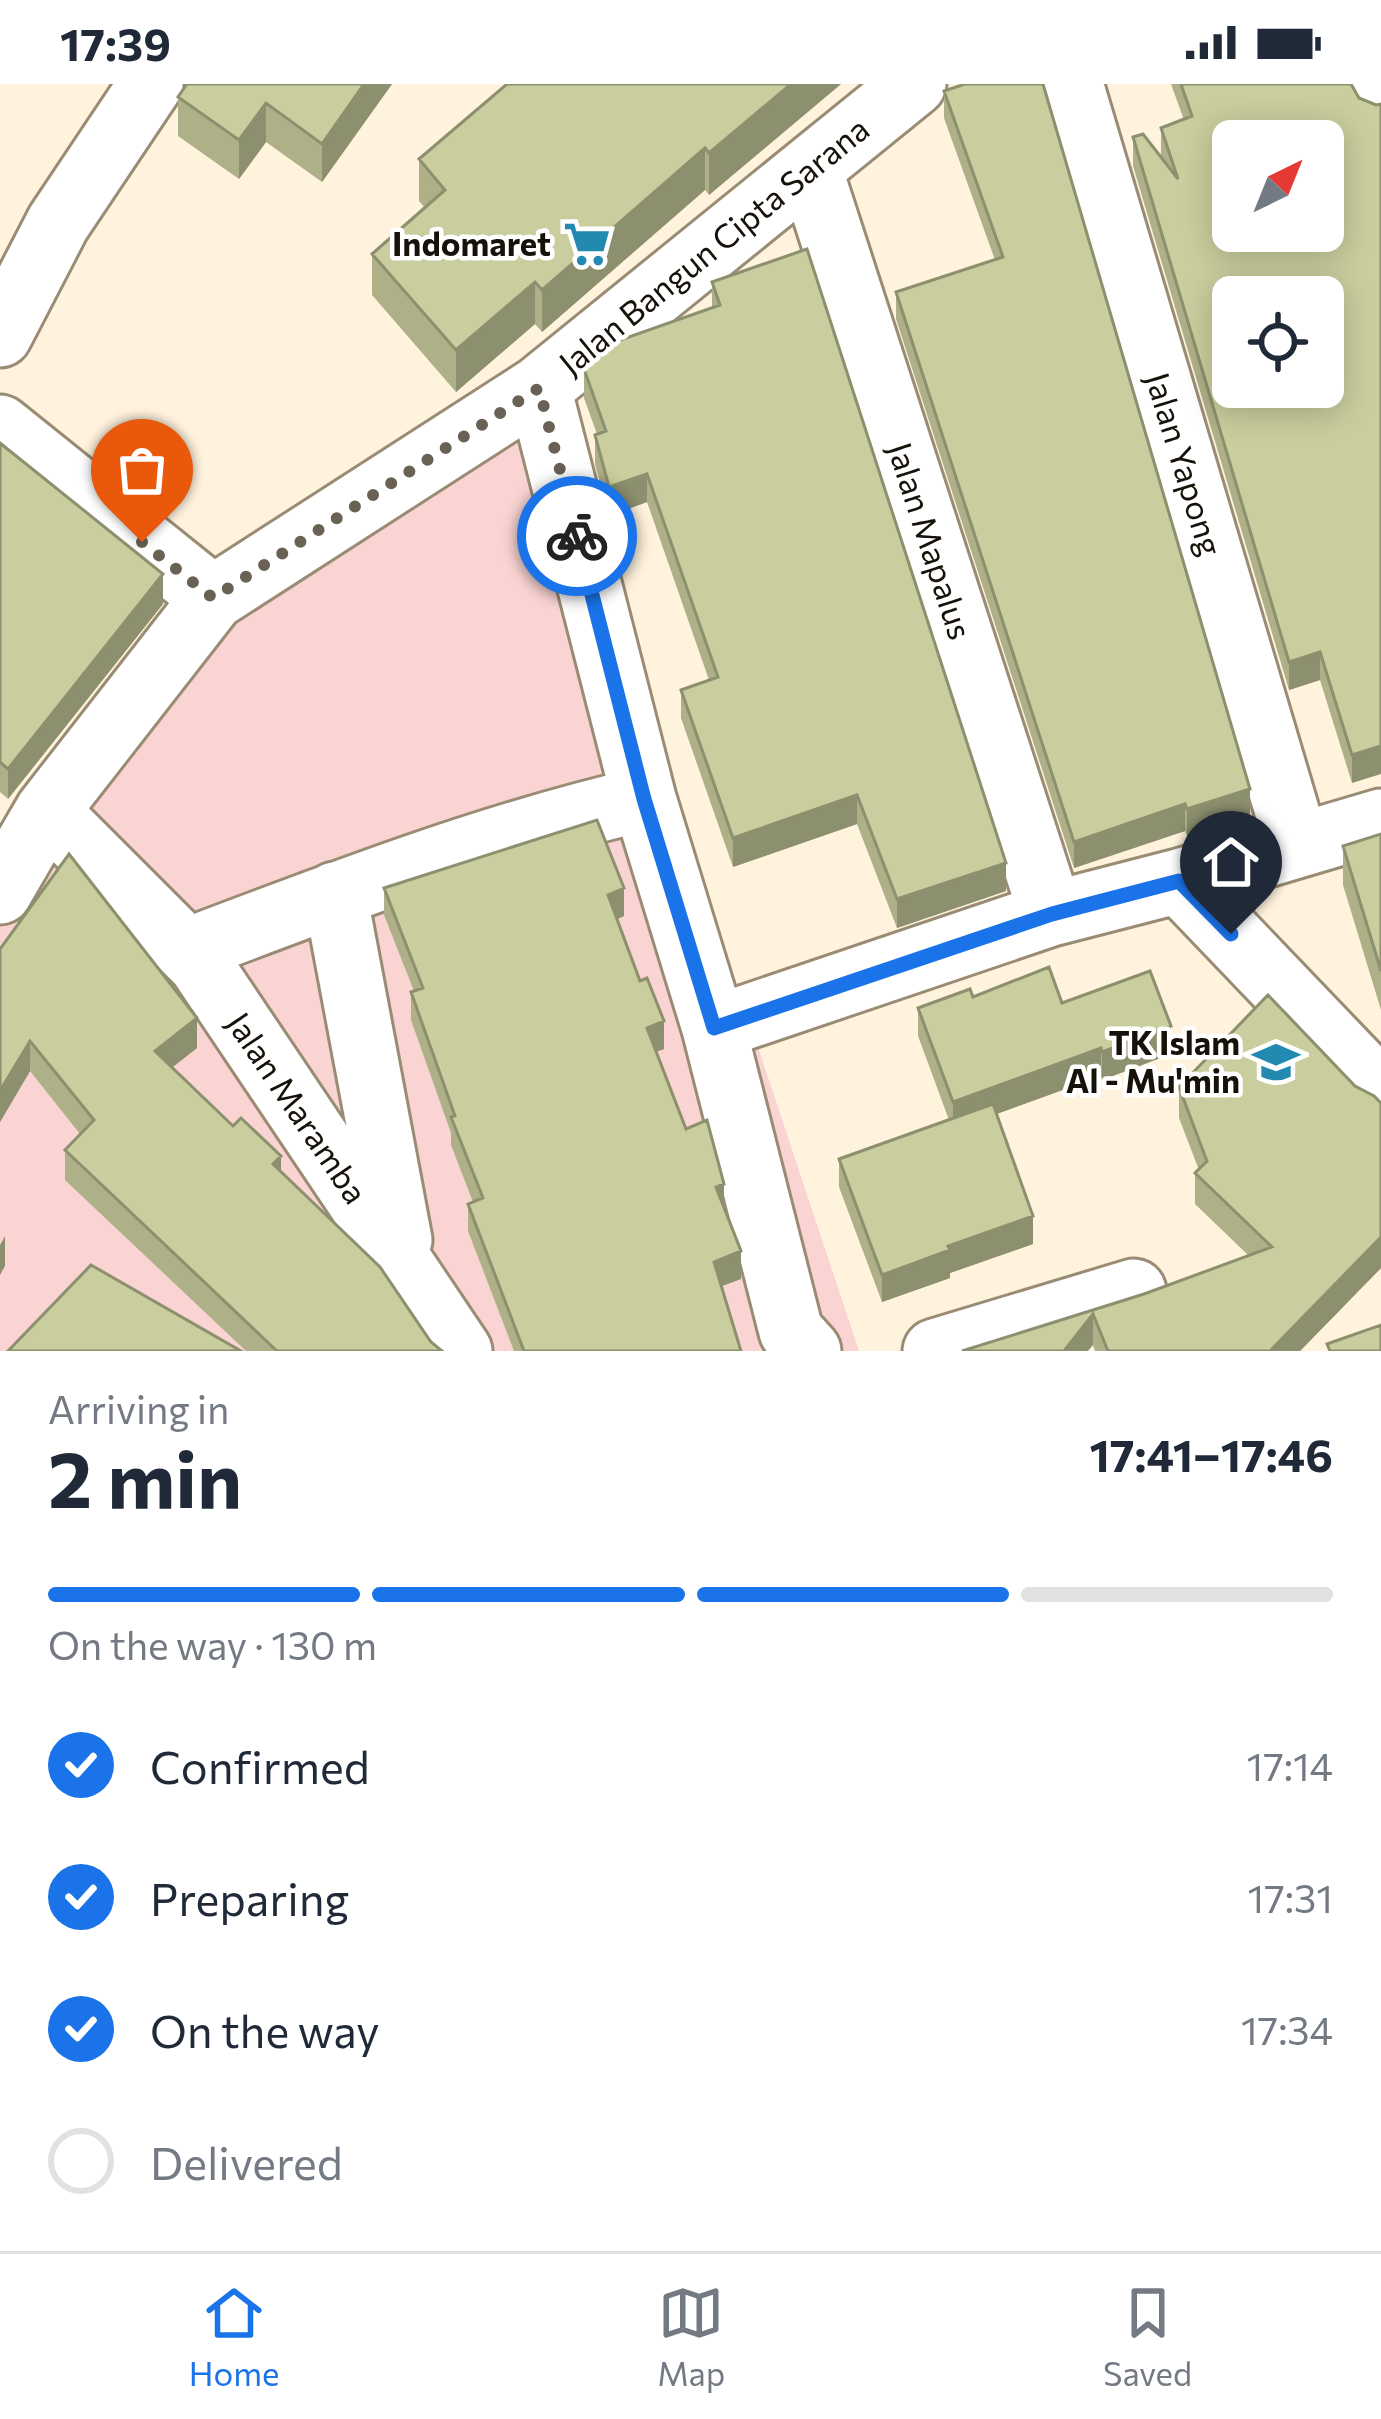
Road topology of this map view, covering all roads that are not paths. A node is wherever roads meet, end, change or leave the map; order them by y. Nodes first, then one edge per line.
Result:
1 (151, 84) edge
2 (914, 84) edge
3 (1071, 84) edge
4 (1376, 84) edge
5 (1381, 98) edge
6 (810, 169) junction
7 (0, 335) edge
8 (539, 388) junction
9 (0, 427) edge
10 (213, 598) junction
11 (644, 799) junction
12 (47, 811) junction
13 (1381, 821) edge
14 (1297, 845) junction
15 (1179, 881) junction
16 (0, 892) edge
17 (335, 894) junction
18 (1052, 914) junction
19 (188, 950) junction
20 (714, 1028) junction
21 (1381, 1092) edge
22 (406, 1268) junction
23 (1133, 1291) dead end
24 (460, 1351) edge
25 (808, 1351) edge
26 (935, 1351) edge

1 - 7 street
2 - 6 street, Jalan Bangun Cipta Sarana
3 - 14 street, Jalan Yapong
4 - 5 street
6 - 8 street, Jalan Bangun Cipta Sarana
6 - 18 street, Jalan Mapalus
8 - 10 street, Jalan Bangun Cipta Sarana
8 - 11 street
9 - 10 street
10 - 12 street, Jalan Bangun Cipta Sarana
11 - 17 street
11 - 20 street
12 - 16 street, Jalan Bangun Cipta Sarana
12 - 19 street, Jalan Maramba
13 - 14 street
14 - 15 street
15 - 18 street
15 - 21 street
17 - 19 street
17 - 22 street, Jalan Maramba
18 - 20 street
19 - 22 street, Jalan Maramba
20 - 25 street
22 - 24 street, Jalan Maramba
23 - 26 street

